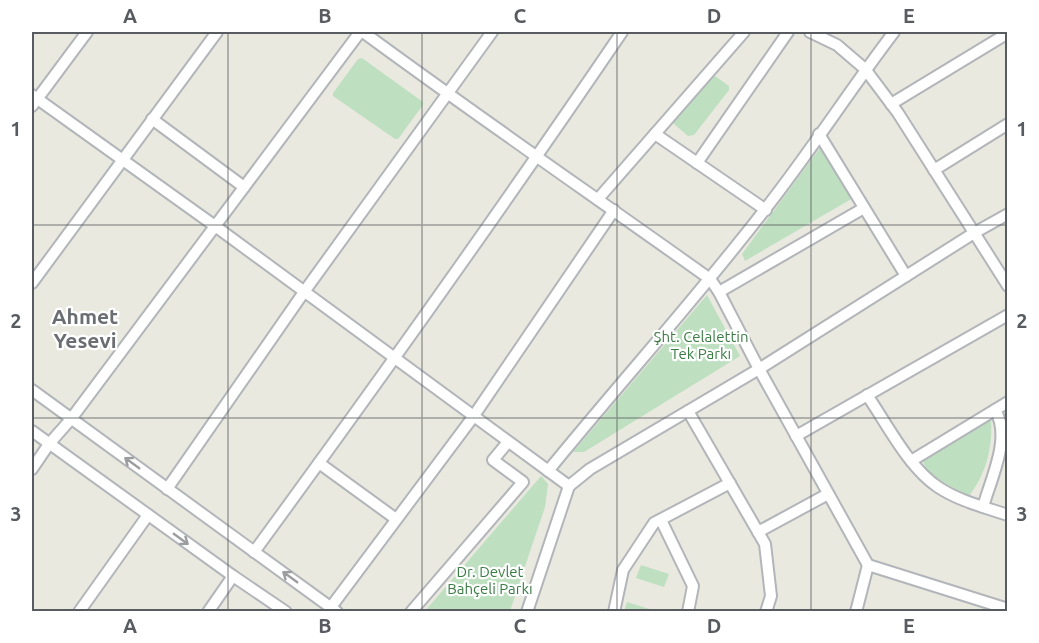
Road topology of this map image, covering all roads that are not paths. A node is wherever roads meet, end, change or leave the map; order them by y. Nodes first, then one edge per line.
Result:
1 (87, 32) edge
2 (217, 32) edge
3 (361, 32) edge
4 (492, 32) edge
5 (622, 32) edge
6 (744, 32) edge
7 (788, 32) edge
8 (810, 32) edge
9 (894, 32) edge
10 (1008, 33) edge
11 (866, 69) junction
12 (448, 95) junction
13 (33, 100) edge
14 (891, 104) junction
15 (152, 119) junction
16 (1008, 124) edge
17 (655, 134) junction
18 (819, 134) junction
19 (538, 156) junction
20 (121, 159) junction
21 (697, 163) junction
22 (934, 170) junction
23 (244, 187) junction
24 (598, 199) junction
25 (864, 208) junction
26 (614, 210) junction
27 (766, 210) junction
28 (1008, 214) edge
29 (215, 226) junction
30 (974, 233) junction
31 (906, 276) junction
32 (710, 279) junction
33 (32, 283) edge
34 (1008, 286) edge
35 (304, 292) junction
36 (720, 292) junction
37 (1008, 315) edge
38 (395, 359) junction
39 (759, 369) junction
40 (32, 390) edge
41 (867, 395) junction
42 (1008, 402) edge
43 (995, 410) junction
44 (688, 411) junction
45 (473, 417) junction
46 (71, 419) junction
47 (32, 431) edge
48 (796, 436) junction
49 (508, 442) junction
50 (49, 444) junction
51 (911, 461) junction
52 (319, 463) junction
53 (32, 469) edge
54 (548, 471) junction
55 (730, 483) junction
56 (569, 486) junction
57 (167, 489) junction
58 (828, 494) junction
59 (982, 507) junction
60 (148, 515) junction
61 (1008, 515) edge
62 (396, 519) junction
63 (660, 520) junction
64 (758, 532) junction
65 (254, 552) junction
66 (868, 565) junction
67 (232, 576) junction
68 (334, 609) edge
69 (1008, 609) edge
70 (79, 612) edge
71 (208, 612) edge
72 (286, 612) edge
73 (411, 612) edge
74 (527, 612) edge
75 (614, 612) edge
76 (688, 612) edge
77 (766, 612) edge
78 (856, 612) edge

1 - 13 street
2 - 15 street
3 - 12 street
3 - 23 street
4 - 12 street
5 - 19 street
6 - 17 street
7 - 21 street
8 - 11 street
9 - 11 street
10 - 14 street
11 - 14 street
11 - 18 street
12 - 19 street
12 - 35 street
13 - 20 street
14 - 22 street
15 - 20 street
15 - 23 street
16 - 22 street
17 - 21 street
17 - 24 street
18 - 25 street
18 - 27 street
19 - 24 street
19 - 38 street
20 - 29 street
20 - 33 street
21 - 27 street
22 - 30 street
23 - 29 street
24 - 26 street
25 - 31 street
25 - 36 street
26 - 32 street
26 - 45 street
27 - 32 street
28 - 30 street
29 - 35 street
29 - 46 street
30 - 31 street
30 - 34 street
31 - 39 street
32 - 36 street
32 - 54 street
35 - 38 street
35 - 57 street
36 - 39 street
37 - 41 street
38 - 45 street
38 - 52 street
39 - 44 street
39 - 48 street
40 - 46 street
41 - 48 street
41 - 51 street
42 - 43 street
43 - 51 street
43 - 59 street
44 - 55 street
44 - 56 street
45 - 49 street
45 - 62 street
46 - 50 street
57 -> 46 street
47 - 50 street
48 - 58 street
49 - 54 street
49 - 73 street
50 - 53 street
50 - 60 street
51 - 59 street
52 - 62 street
52 - 65 street
54 - 56 street
55 - 63 street
55 - 64 street
56 - 74 street
57 - 65 street
58 - 64 street
58 - 66 street
59 - 61 street
60 -> 67 street
60 - 70 street
62 - 68 street
63 - 75 street
63 - 76 street
64 - 77 street
68 -> 65 street
66 - 69 street
66 - 78 street
67 - 71 street
67 - 72 street

